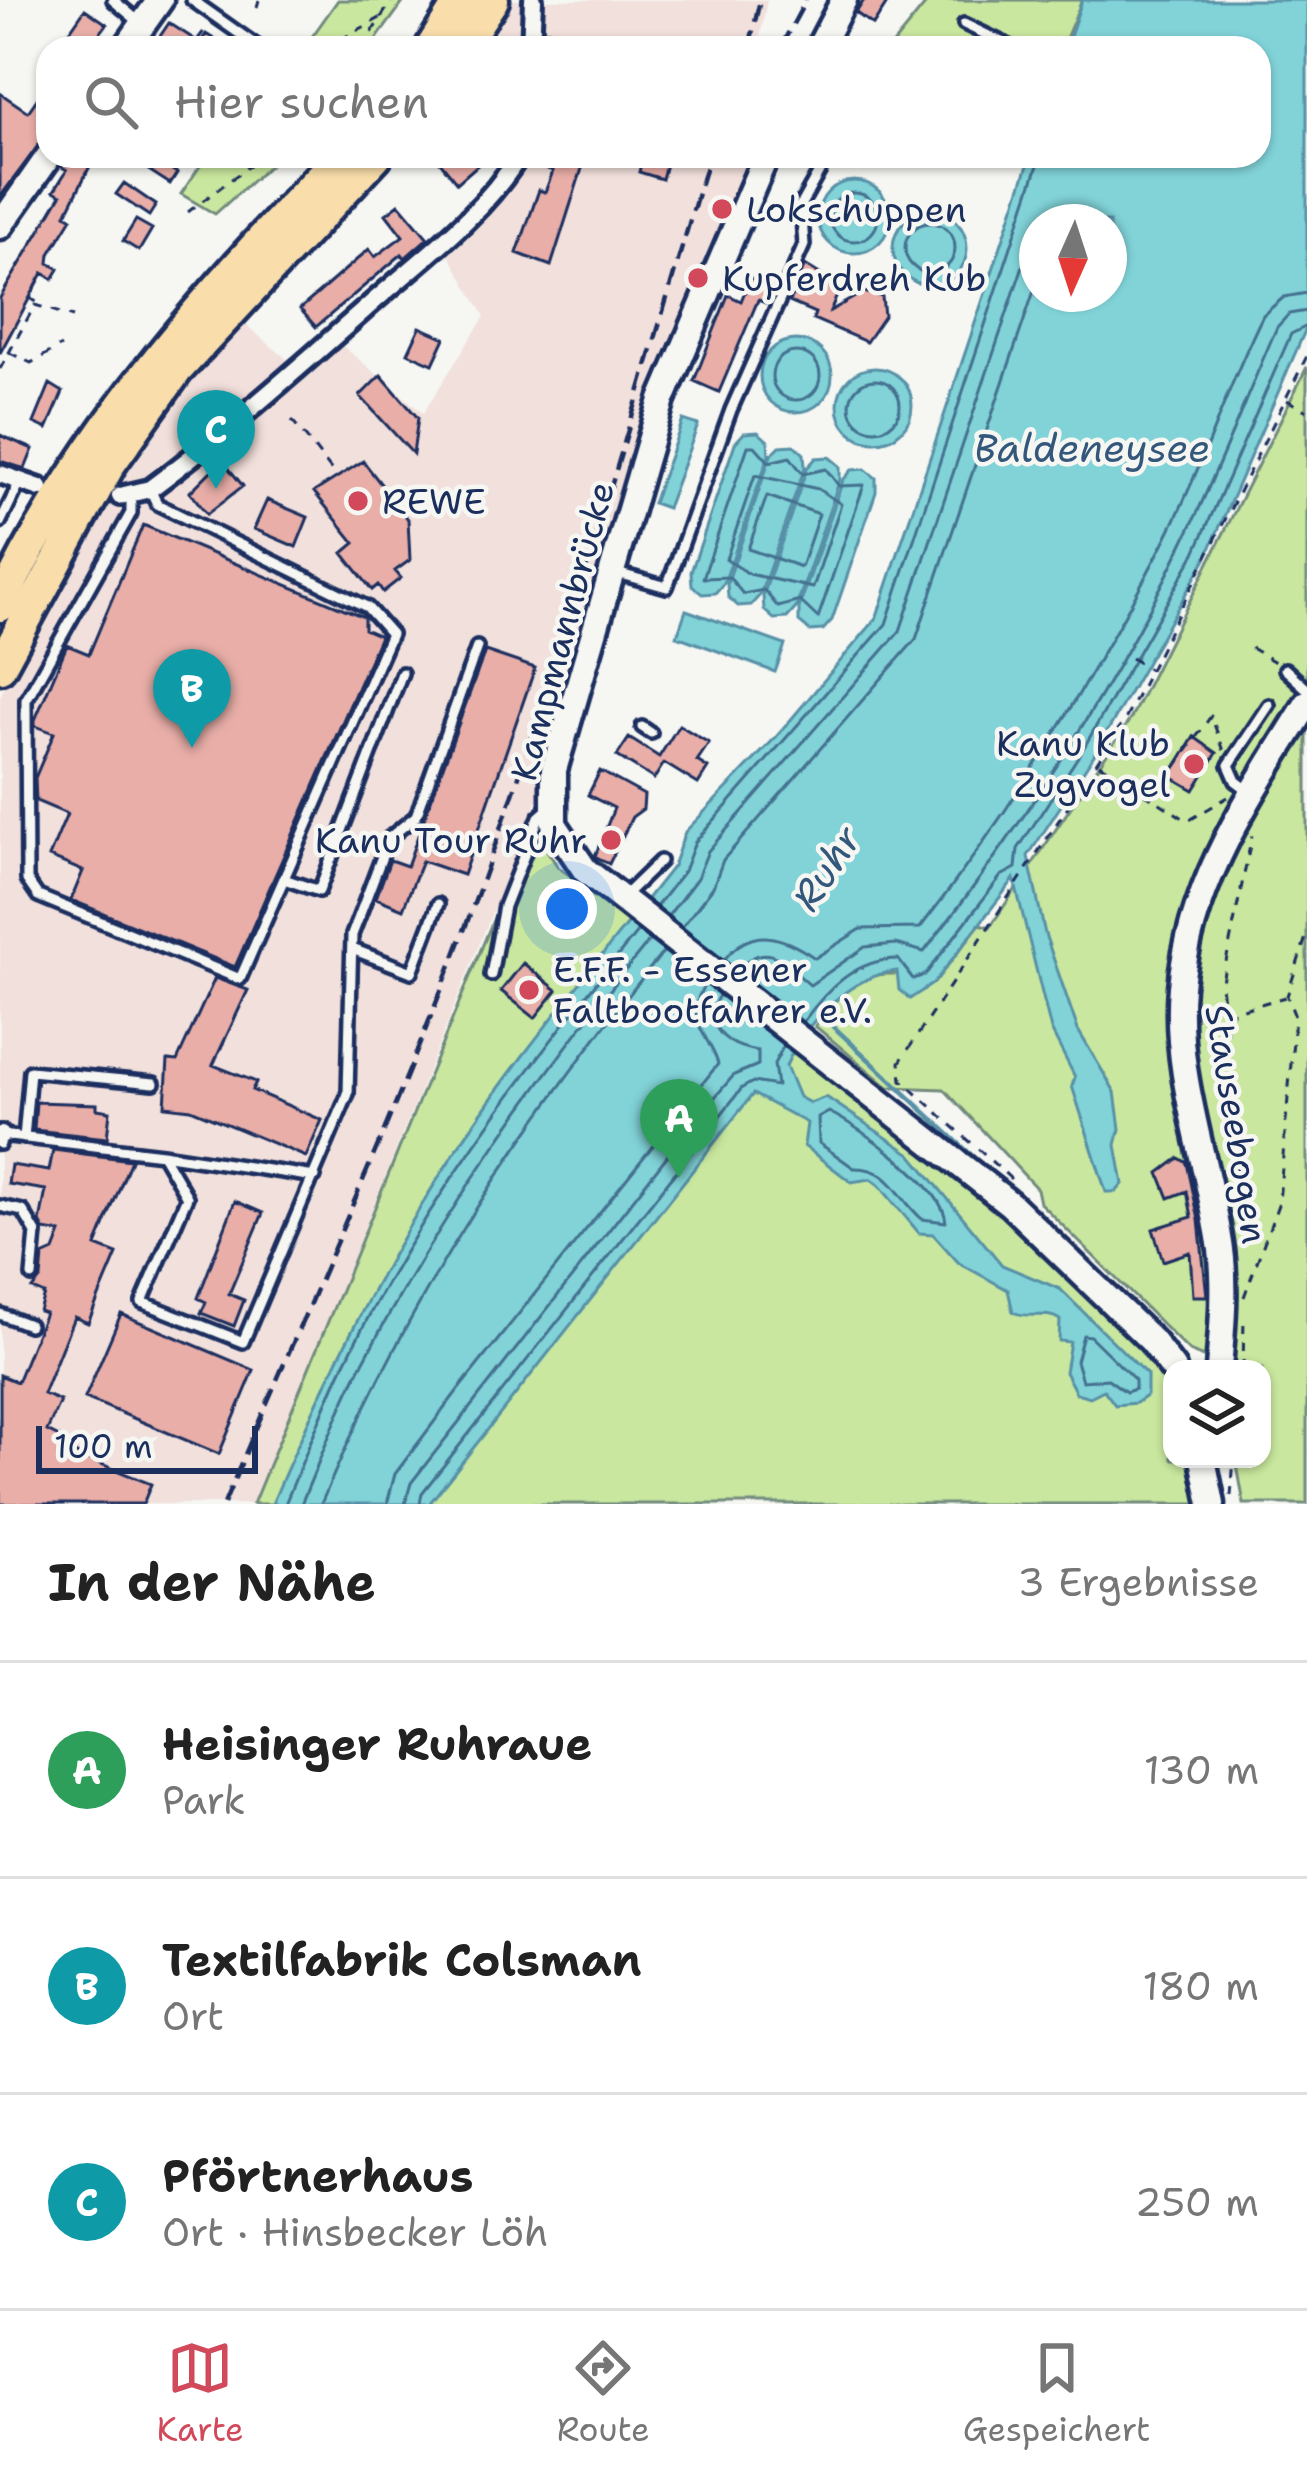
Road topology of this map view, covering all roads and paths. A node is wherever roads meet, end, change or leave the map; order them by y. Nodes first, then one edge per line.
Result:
1 (113, 0) edge
2 (160, 0) edge
3 (192, 0) edge
4 (392, 0) edge
5 (461, 0) edge
6 (493, 0) edge
7 (533, 0) edge
8 (844, 0) edge
9 (215, 16) junction
10 (382, 17) junction
11 (964, 24) dead end
12 (142, 25) junction
13 (134, 36) edge
14 (200, 36) edge
15 (243, 36) edge
16 (348, 36) edge
17 (370, 36) edge
18 (438, 36) edge
19 (469, 36) edge
20 (532, 36) edge
21 (825, 36) edge
22 (989, 36) edge
23 (41, 168) edge
24 (246, 168) edge
25 (328, 168) edge
26 (365, 168) edge
27 (512, 168) edge
28 (761, 168) edge
29 (821, 168) edge
30 (188, 212) dead end
31 (0, 226) edge
32 (29, 297) dead end
33 (39, 304) junction
34 (73, 317) dead end
35 (12, 330) dead end
36 (19, 334) junction
37 (61, 346) dead end
38 (9, 352) junction
39 (1307, 356) edge
40 (1, 366) edge
41 (1285, 399) junction
42 (1307, 411) edge
43 (292, 420) dead end
44 (0, 474) edge
45 (337, 477) dead end
46 (20, 482) junction
47 (40, 488) dead end
48 (150, 488) junction
49 (125, 495) joint
50 (0, 524) edge
51 (614, 572) junction
52 (0, 606) edge
53 (477, 647) dead end
54 (1251, 647) dead end
55 (1131, 658) dead end
56 (0, 667) edge
57 (1286, 669) joint
58 (1152, 671) junction
59 (401, 673) dead end
60 (1307, 689) edge
61 (1307, 704) edge
62 (1269, 705) dead end
63 (1098, 764) junction
64 (1229, 765) junction
65 (1165, 782) dead end
66 (552, 807) junction
67 (1250, 808) junction
68 (660, 861) dead end
69 (284, 879) junction
70 (438, 904) dead end
71 (629, 904) junction
72 (1307, 934) edge
73 (352, 949) junction
74 (491, 975) dead end
75 (1287, 996) junction
76 (1223, 1014) junction
77 (154, 1083) dead end
78 (0, 1135) edge
79 (24, 1138) junction
80 (0, 1144) edge
81 (162, 1154) junction
82 (316, 1177) junction
83 (1018, 1185) dead end
84 (0, 1206) edge
85 (1235, 1215) dead end
86 (32, 1276) dead end
87 (1241, 1278) dead end
88 (1244, 1299) junction
89 (0, 1313) edge
90 (29, 1325) dead end
91 (1164, 1360) edge
92 (1219, 1360) edge
93 (1243, 1360) edge
94 (1206, 1468) edge
95 (1233, 1468) edge
96 (1212, 1504) edge
97 (1231, 1504) edge

1 - 12 lane
2 - 12 street
3 - 9 lane
4 - 10 path
5 - 18 highway
6 - 19 highway
7 - 20 street
8 - 21 street
9 - 14 path
9 - 15 lane
10 - 16 path
10 - 17 path
11 - 22 lane
12 - 13 street
23 - 31 street
24 - 30 path
25 - 52 highway
26 - 56 highway
27 - 48 street
28 - 51 street, Kampmannbrücke
29 - 51 lane
32 - 33 path
33 - 34 path
33 - 36 path
35 - 36 path
36 - 38 path
37 - 38 path
38 - 40 path
39 - 41 path
41 - 42 path
41 - 58 path
43 - 45 path
44 - 46 street
46 - 47 street
46 - 50 lane
48 - 49 street
48 - 69 lane
49 - 69 lane
51 - 66 street, Kampmannbrücke
53 - 73 lane
54 - 57 path
55 - 58 path
57 - 60 lane
58 - 63 path
59 - 69 lane
61 - 67 street, Stauseebogen
62 - 64 lane
63 - 67 path
63 - 83 path
64 - 65 path
64 - 67 lane
66 - 71 street, Kampmannbrücke
66 - 74 lane
67 - 76 path
67 - 92 street, Stauseebogen
68 - 71 lane
70 - 73 lane
71 - 91 street, Kampmannbrücke
72 - 75 path
73 - 82 lane
75 - 76 path
75 - 88 path
76 - 85 path
77 - 79 lane
78 - 79 lane
78 - 80 lane
79 - 81 lane
81 - 82 lane
81 - 82 lane
84 - 86 lane
87 - 88 path
88 - 93 path
89 - 90 lane
94 - 96 street
95 - 97 path

